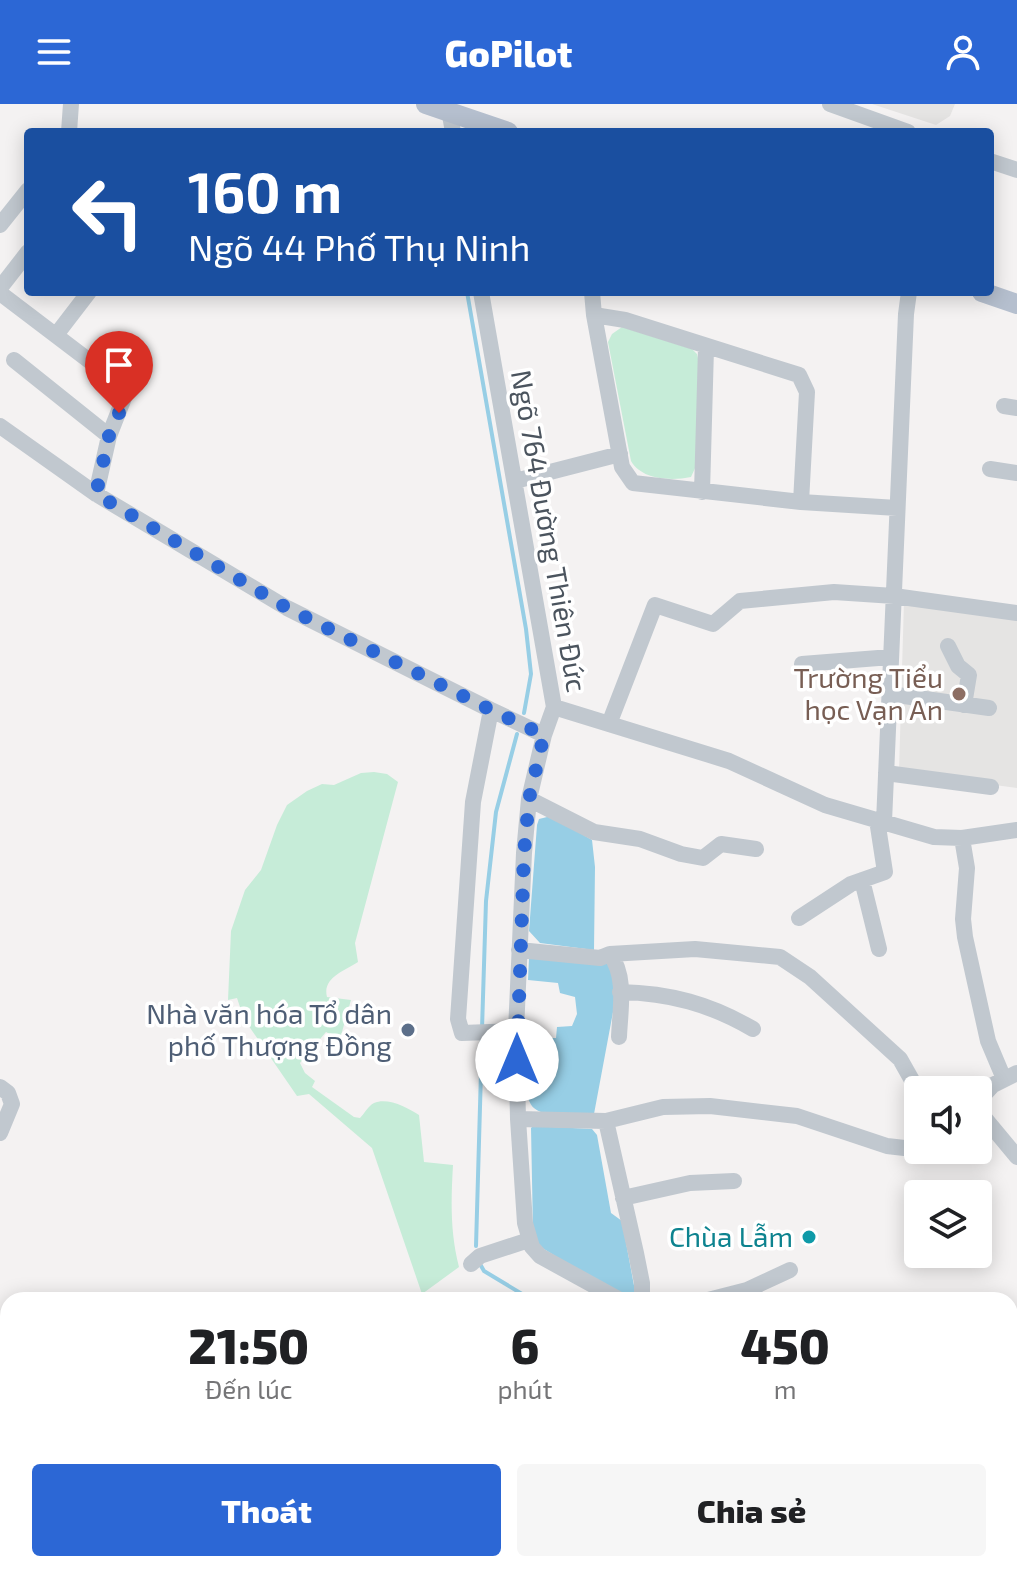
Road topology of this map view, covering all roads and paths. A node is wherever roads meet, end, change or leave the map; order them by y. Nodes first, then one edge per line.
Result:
1 (426, 104) edge
2 (830, 104) edge
3 (67, 106) edge
4 (450, 116) edge
5 (69, 128) edge
6 (494, 128) edge
7 (897, 128) edge
8 (994, 162) edge
9 (1017, 170) edge
10 (24, 195) edge
11 (0, 225) edge
12 (24, 257) edge
13 (0, 290) edge
14 (86, 296) edge
15 (482, 296) edge
16 (592, 296) edge
17 (909, 296) edge
18 (994, 296) edge
19 (1017, 304) edge
20 (594, 315) junction
21 (56, 335) junction
22 (706, 348) junction
23 (142, 352) dead end
24 (14, 360) dead end
25 (129, 391) junction
26 (0, 426) edge
27 (109, 436) junction
28 (620, 454) junction
29 (990, 469) dead end
30 (1017, 473) edge
31 (515, 481) junction
32 (702, 492) junction
33 (96, 494) junction
34 (801, 502) junction
35 (897, 508) junction
36 (894, 596) junction
37 (1017, 613) edge
38 (948, 646) dead end
39 (891, 657) junction
40 (802, 664) dead end
41 (890, 694) junction
42 (964, 705) junction
43 (554, 707) junction
44 (989, 708) dead end
45 (491, 710) junction
46 (609, 724) junction
47 (544, 735) junction
48 (886, 773) junction
49 (991, 787) dead end
50 (529, 799) junction
51 (880, 821) junction
52 (1017, 830) edge
53 (962, 838) junction
54 (756, 849) dead end
55 (862, 880) junction
56 (799, 918) dead end
57 (879, 949) dead end
58 (519, 950) junction
59 (610, 954) junction
60 (620, 992) junction
61 (753, 1029) dead end
62 (516, 1031) junction
63 (619, 1037) dead end
64 (910, 1076) edge
65 (1010, 1076) edge
66 (992, 1086) edge
67 (0, 1087) edge
68 (518, 1119) junction
69 (606, 1121) junction
70 (992, 1127) edge
71 (0, 1133) edge
72 (904, 1148) edge
73 (1017, 1157) edge
74 (734, 1181) dead end
75 (623, 1198) junction
76 (529, 1240) junction
77 (471, 1264) dead end
78 (790, 1270) dead end
79 (605, 1292) edge
80 (642, 1292) edge
81 (739, 1292) edge

1 - 4 main road
2 - 7 street
3 - 5 street
4 - 6 main road
8 - 9 street
10 - 11 street
12 - 13 street
13 - 21 street
14 - 21 street
15 - 31 street, Ngõ 764 Đường Thiên Đức
16 - 20 street
17 - 35 street
18 - 19 main road
20 - 22 street
20 - 28 street
21 - 25 street
22 - 32 street
22 - 34 street
23 - 25 street
24 - 27 street
25 - 27 street
26 - 33 street
27 - 33 street
28 - 31 street
28 - 32 street
29 - 30 street
31 - 43 street, Ngõ 764 Đường Thiên Đức
32 - 34 street
33 - 45 street
34 - 35 street
35 - 36 street
36 - 37 street
36 - 39 street
36 - 46 street
38 - 42 street
39 - 40 street
39 - 41 street
41 - 42 street
41 - 48 street
42 - 44 street
43 - 46 street
43 - 47 street, Ngõ 764 Đường Thiên Đức
45 - 47 street
45 - 62 street
46 - 51 street
47 - 50 street, Ngõ 764 Đường Thiên Đức
48 - 49 street
48 - 51 street
50 - 54 street
50 - 58 street, Ngõ 764 Đường Thiên Đức
51 - 53 street
51 - 55 street
52 - 53 street
53 - 65 street
55 - 56 street
55 - 57 street
58 - 59 street
58 - 62 street, Ngõ 764 Đường Thiên Đức
59 - 60 street
59 - 64 street
60 - 61 street
60 - 63 street
62 - 68 street, Ngõ 764 Đường Thiên Đức
65 - 66 street
67 - 71 street
68 - 69 street
68 - 76 street, Ngõ 764 Đường Thiên Đức
69 - 72 street
69 - 75 street
70 - 73 street
74 - 75 street
75 - 80 street
76 - 77 street
76 - 79 street
78 - 81 street

